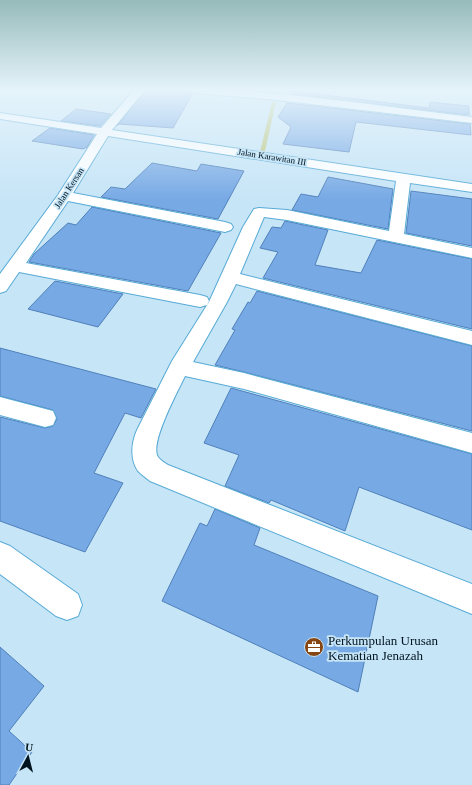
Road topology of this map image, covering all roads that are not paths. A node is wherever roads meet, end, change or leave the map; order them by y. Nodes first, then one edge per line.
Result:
1 (74, 127) edge
2 (109, 127) edge
3 (105, 131) junction
4 (398, 177) junction
5 (472, 188) edge
6 (64, 196) junction
7 (225, 227) dead end
8 (389, 237) junction
9 (472, 253) edge
10 (14, 266) junction
11 (230, 277) junction
12 (0, 287) edge
13 (200, 301) dead end
14 (472, 338) edge
15 (179, 367) junction
16 (0, 406) edge
17 (45, 418) dead end
18 (472, 443) edge
19 (0, 556) edge
20 (472, 599) edge
21 (68, 605) dead end

1 - 3 street, Jalan Karawitan III
2 - 3 street, Jalan Kersan
3 - 4 street, Jalan Karawitan III
3 - 6 street, Jalan Kersan
4 - 5 street, Jalan Karawitan III
4 - 8 street
6 - 7 street
6 - 10 street, Jalan Kersan
8 - 9 street
8 - 11 street
10 - 12 street, Jalan Kersan
10 - 13 street
11 - 14 street
11 - 15 street
15 - 18 street
15 - 20 street
16 - 17 street
19 - 21 street

